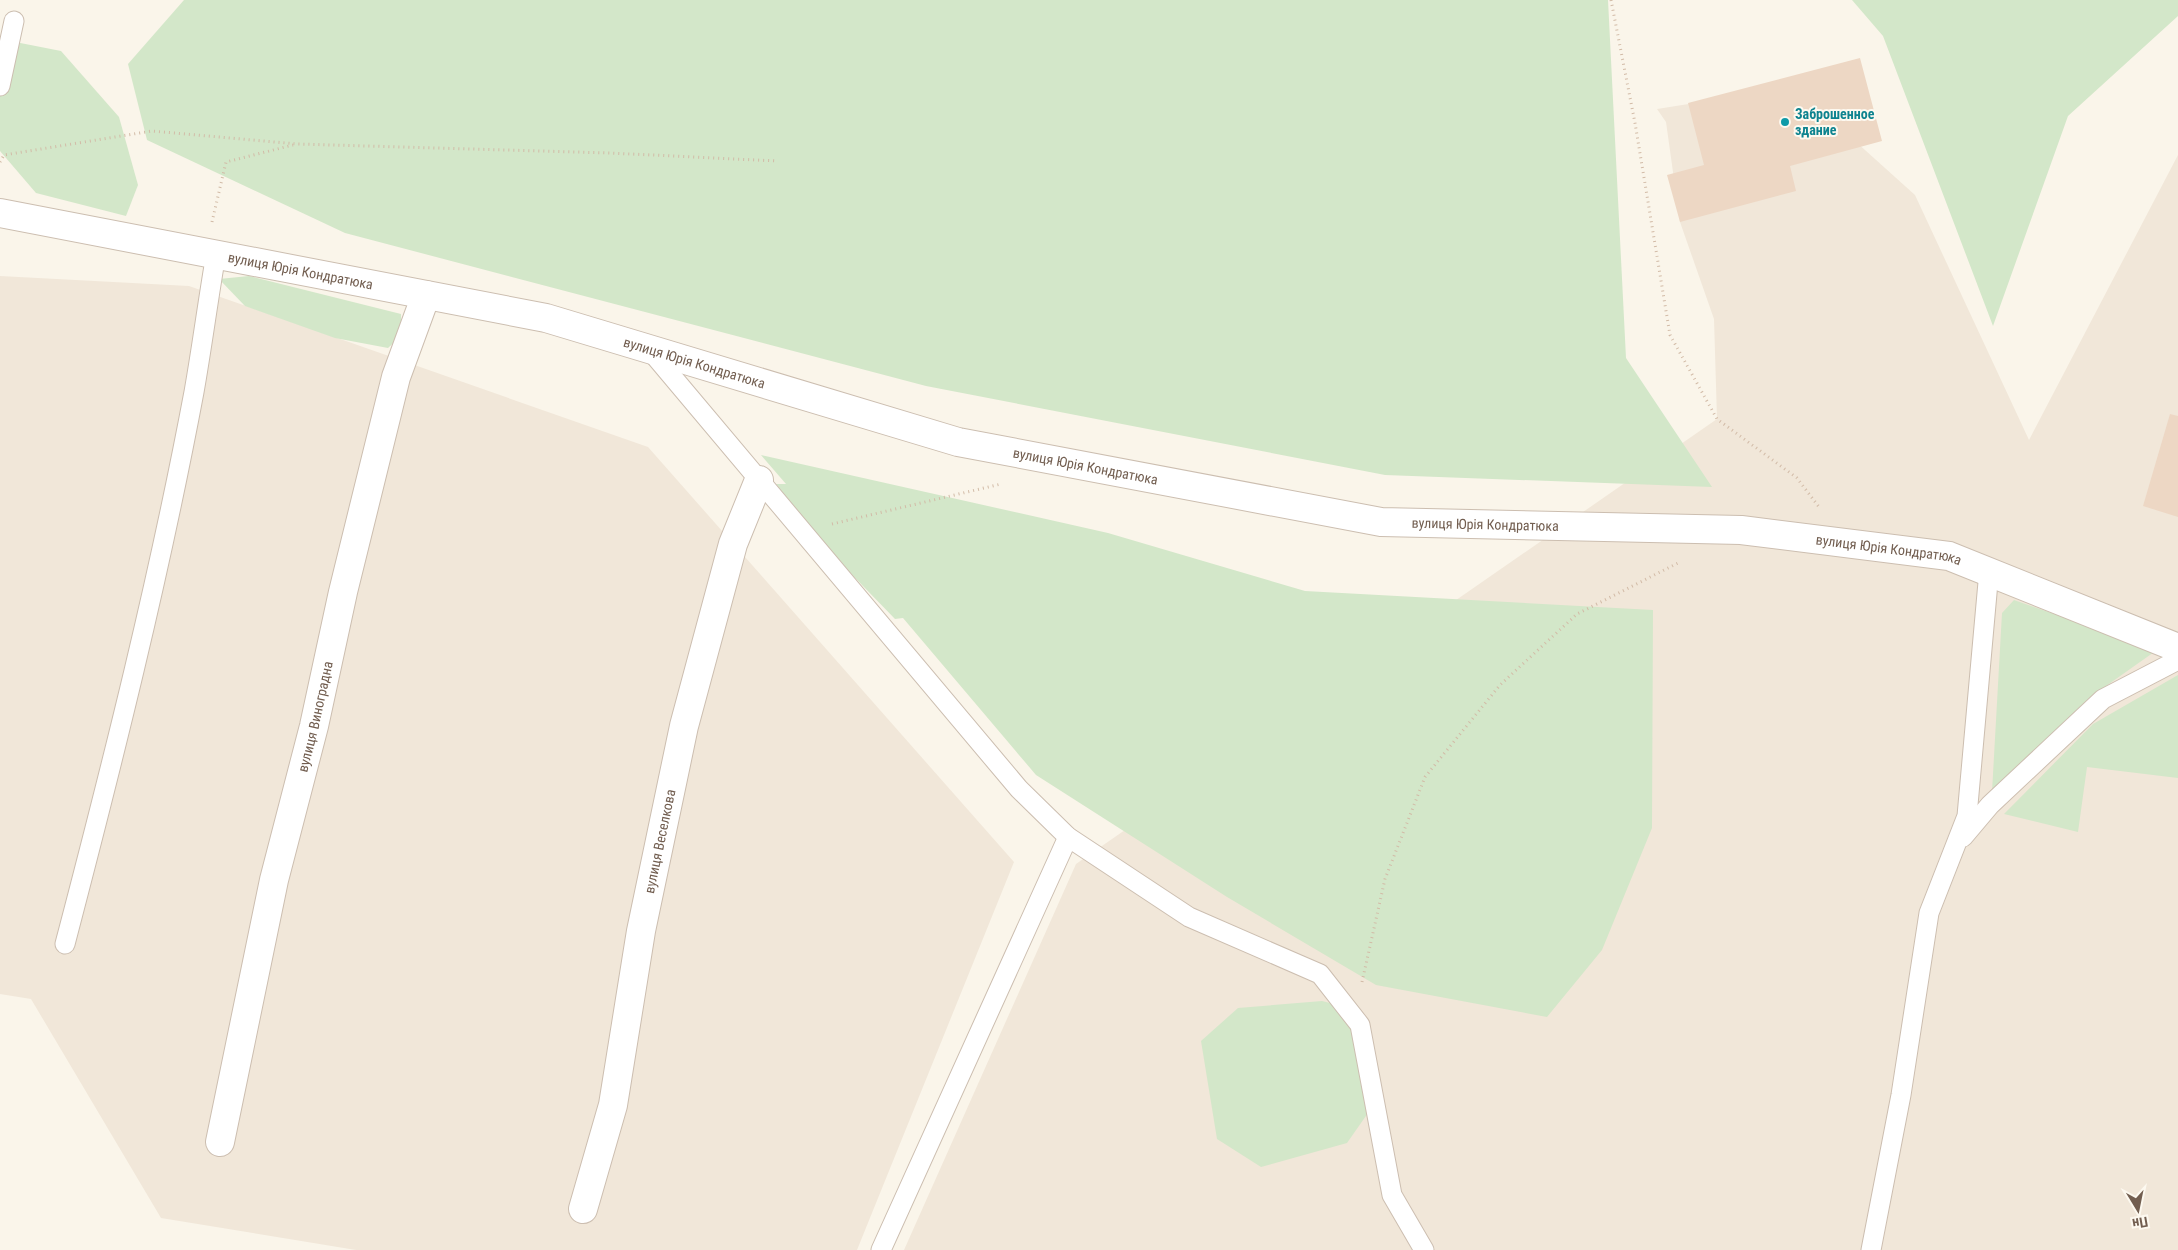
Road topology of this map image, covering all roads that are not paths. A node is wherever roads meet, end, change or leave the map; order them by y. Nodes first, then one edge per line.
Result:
1 (14, 21) dead end
2 (0, 86) edge
3 (0, 212) edge
4 (210, 253) junction
5 (426, 295) junction
6 (649, 349) junction
7 (760, 480) junction
8 (1989, 571) junction
9 (2178, 648) edge
10 (2178, 660) edge
11 (1068, 837) junction
12 (1955, 846) junction
13 (66, 944) dead end
14 (220, 1142) dead end
15 (583, 1209) dead end
16 (881, 1250) edge
17 (1424, 1250) edge
18 (1871, 1250) edge

1 - 2 lane
3 - 4 street, вулиця Юрія Кондратюка
4 - 5 street, вулиця Юрія Кондратюка
4 - 13 lane
5 - 6 street, вулиця Юрія Кондратюка
5 - 14 street, вулиця Виноградна
6 - 7 lane
6 - 8 street, вулиця Юрія Кондратюка
7 - 11 lane
7 - 15 street, вулиця Веселкова
8 - 9 street, вулиця Юрія Кондратюка
8 - 12 lane
10 - 12 lane
11 - 16 lane
11 - 17 lane
12 - 18 lane

